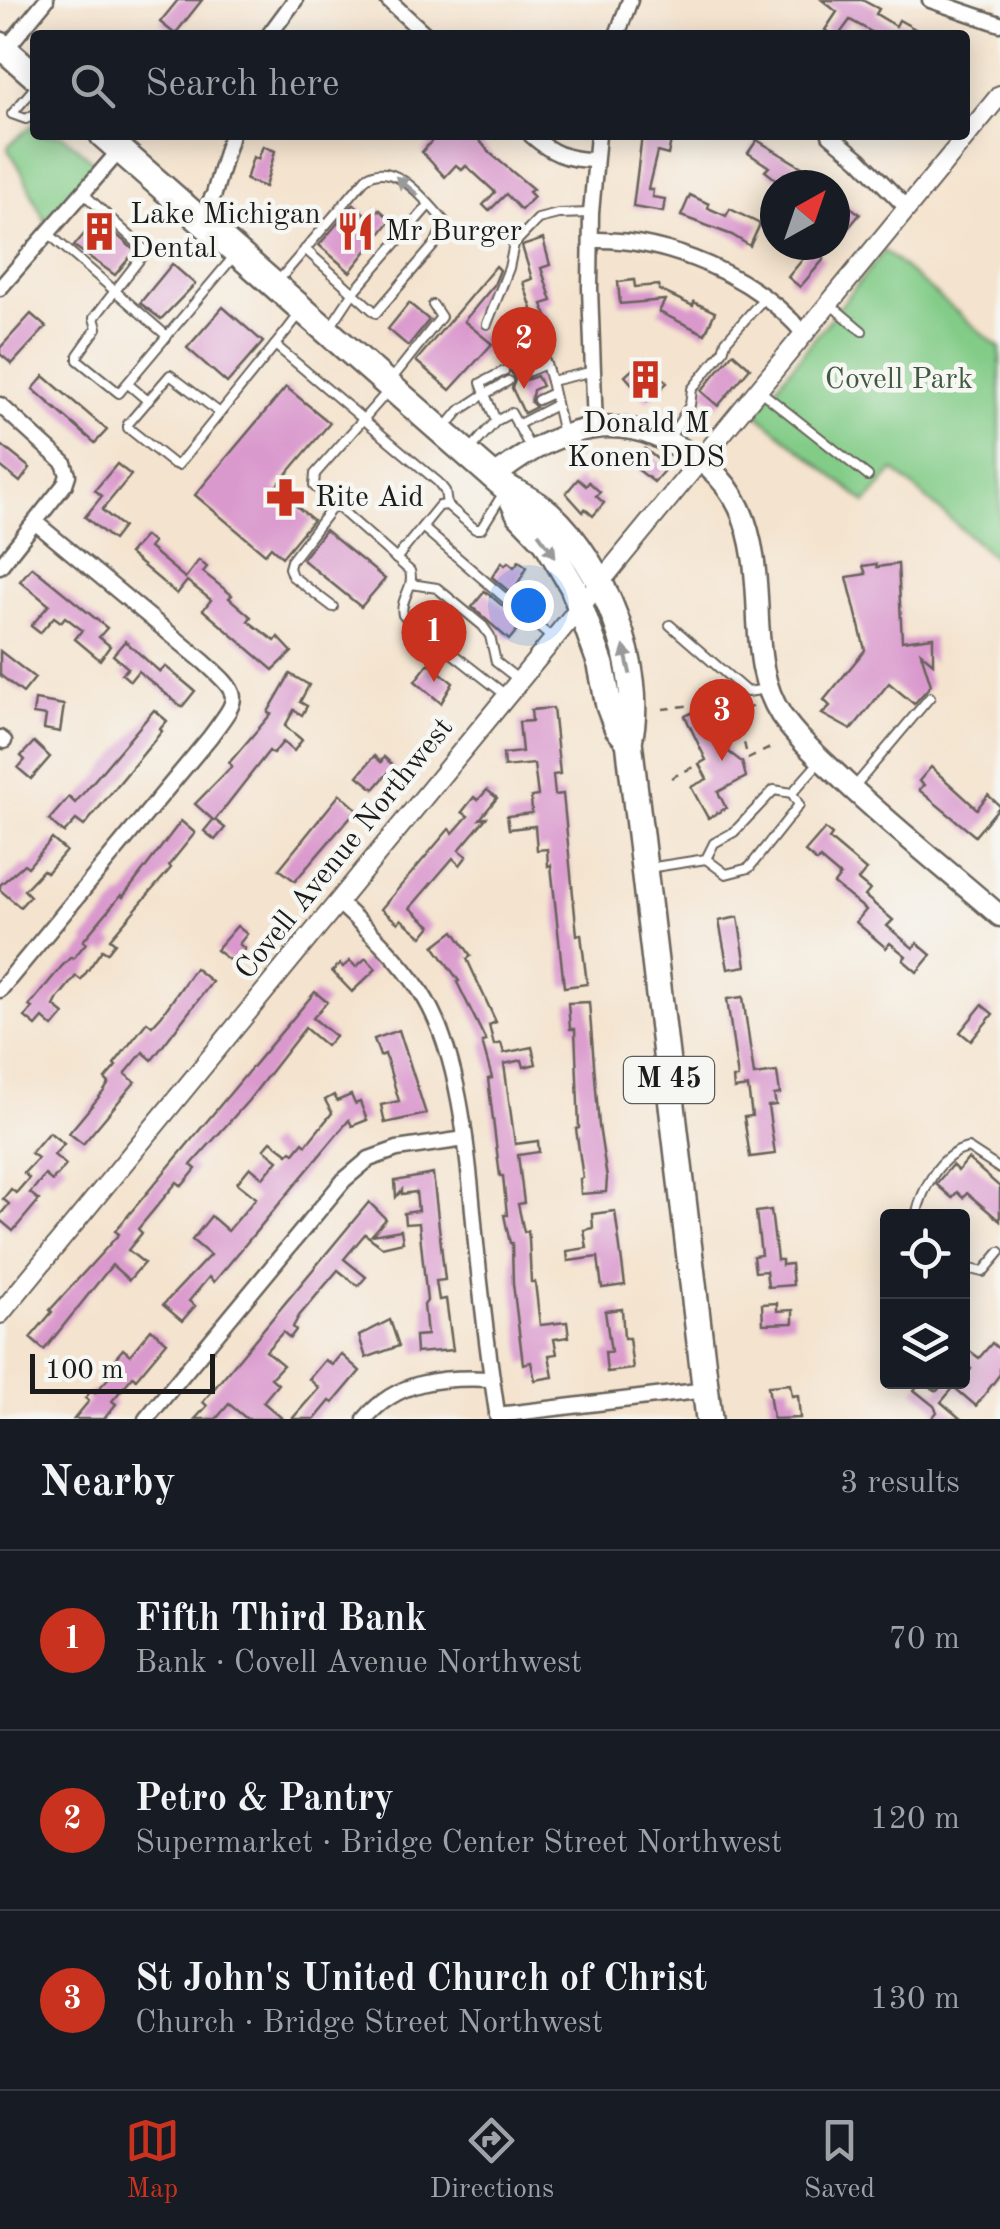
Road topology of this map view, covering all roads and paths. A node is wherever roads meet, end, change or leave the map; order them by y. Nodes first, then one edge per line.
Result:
1 (46, 0) edge
2 (295, 0) edge
3 (388, 0) edge
4 (630, 0) edge
5 (930, 0) edge
6 (1000, 24) edge
7 (273, 30) edge
8 (421, 30) edge
9 (620, 30) edge
10 (3, 48) edge
11 (30, 72) edge
12 (30, 93) edge
13 (1000, 95) edge
14 (30, 117) edge
15 (970, 131) edge
16 (230, 140) edge
17 (537, 140) edge
18 (597, 140) edge
19 (836, 140) edge
20 (963, 140) edge
21 (112, 142) edge
22 (594, 160) junction
23 (83, 193) junction
24 (429, 205) junction
25 (906, 208) junction
26 (590, 213) junction
27 (201, 219) junction
28 (48, 234) junction
29 (592, 240) junction
30 (305, 250) junction
31 (238, 252) junction
32 (276, 284) junction
33 (0, 288) edge
34 (114, 292) junction
35 (353, 293) junction
36 (764, 298) junction
37 (830, 304) junction
38 (433, 305) dead end
39 (304, 309) junction
40 (487, 324) dead end
41 (328, 330) junction
42 (862, 331) dead end
43 (805, 334) junction
44 (167, 336) junction
45 (275, 345) junction
46 (520, 364) dead end
47 (546, 364) junction
48 (504, 371) dead end
49 (594, 371) junction
50 (524, 373) dead end
51 (508, 381) dead end
52 (551, 381) junction
53 (128, 384) junction
54 (390, 385) junction
55 (759, 390) junction
56 (553, 393) junction
57 (485, 394) junction
58 (148, 400) junction
59 (538, 400) dead end
60 (0, 406) edge
61 (554, 406) junction
62 (521, 408) dead end
63 (220, 413) junction
64 (511, 413) junction
65 (366, 419) junction
66 (496, 421) junction
67 (517, 424) junction
68 (595, 428) junction
69 (442, 431) junction
70 (563, 434) junction
71 (668, 441) junction
72 (530, 449) junction
73 (468, 454) junction
74 (702, 460) junction
75 (868, 476) dead end
76 (501, 482) junction
77 (334, 505) junction
78 (448, 506) junction
79 (36, 523) junction
80 (422, 527) junction
81 (396, 559) junction
82 (0, 566) edge
83 (411, 584) junction
84 (599, 584) junction
85 (580, 606) junction
86 (333, 607) dead end
87 (670, 624) dead end
88 (554, 639) junction
89 (519, 680) junction
90 (768, 689) junction
91 (507, 696) junction
92 (930, 696) dead end
93 (719, 697) dead end
94 (730, 706) dead end
95 (753, 706) dead end
96 (663, 709) dead end
97 (737, 714) junction
98 (629, 740) junction
99 (776, 744) dead end
100 (821, 760) junction
101 (699, 764) dead end
102 (670, 778) dead end
103 (852, 789) junction
104 (792, 794) junction
105 (706, 859) junction
106 (644, 868) junction
107 (338, 902) junction
108 (1000, 916) edge
109 (2, 984) edge
110 (466, 1139) junction
111 (1000, 1169) edge
112 (919, 1209) edge
113 (1000, 1252) edge
114 (970, 1269) edge
115 (0, 1314) edge
116 (490, 1379) junction
117 (706, 1390) junction
118 (497, 1417) edge
119 (146, 1419) edge
120 (365, 1419) edge
121 (709, 1419) edge

1 - 10 street
2 - 7 street
3 - 8 street
4 - 9 street
5 - 6 street
10 - 11 highway
12 - 14 lane
13 - 15 street, Covell Avenue Northwest
16 - 27 street
17 - 22 street
18 - 22 street
19 - 25 street
20 - 25 street, Covell Avenue Northwest
21 - 23 street
21 - 27 highway, M 45
22 - 26 street
23 - 28 street
23 - 34 lane
24 -> 30 lane
24 - 35 lane
24 - 35 lane
25 - 37 street, Covell Avenue Northwest
26 - 29 street
26 - 40 lane
27 - 31 highway, M 45
28 - 33 street
28 - 34 lane
29 - 36 street
29 - 49 street
30 - 32 lane
30 - 35 lane
31 - 32 highway, M 45
31 - 44 lane
32 - 39 highway, M 45
34 - 44 lane
34 - 53 lane
35 - 41 lane
36 - 43 street
36 - 71 lane
37 - 42 lane
37 - 43 street, Covell Avenue Northwest
38 - 54 lane
39 - 41 highway, M 45
39 - 45 lane
41 - 54 highway, M 45
43 - 55 street, Covell Avenue Northwest
44 - 53 lane
45 - 63 lane
45 - 65 lane
46 - 47 lane
47 - 50 lane
47 - 52 lane
48 - 57 lane
49 - 52 lane
49 - 68 street
51 - 57 lane
52 - 56 lane
53 - 58 lane
54 - 65 lane
54 - 69 highway, M 45
55 - 74 street, Covell Avenue Northwest
55 - 75 lane
56 - 59 lane
56 - 61 lane
57 - 66 lane
57 - 69 lane
58 - 63 lane
58 - 63 lane
60 - 79 street
61 - 67 lane
61 - 70 lane
62 - 64 lane
64 - 66 lane
64 - 67 lane
65 - 77 lane
65 - 78 lane
66 - 73 lane
67 - 72 lane
68 - 70 main road
68 - 71 main road
69 - 73 highway, M 45
70 - 72 main road
71 - 74 main road
72 - 76 main road
73 - 76 highway, M 45
74 - 84 street, Covell Avenue Northwest
74 - 90 main road
76 - 78 lane
76 - 84 highway, M 45
76 -> 85 highway, M 45
77 - 81 lane
77 - 86 lane
78 - 80 lane
79 - 82 street
79 - 109 street
80 - 81 lane
80 - 88 lane
81 - 83 lane
83 - 89 lane
83 - 91 lane
84 - 85 street, Covell Avenue Northwest
98 -> 84 highway, M 45
85 - 88 street, Covell Avenue Northwest
85 - 98 highway, M 45
87 - 90 lane
88 - 89 street, Covell Avenue Northwest
89 - 91 street, Covell Avenue Northwest
90 - 100 main road
91 - 107 street, Covell Avenue Northwest
92 - 103 lane
93 - 96 path
94 - 97 path
95 - 97 path
97 - 99 path
98 - 106 highway, M 45
100 - 103 main road
100 - 104 lane
101 - 102 path
103 - 108 main road
104 - 105 lane
104 - 105 lane
105 - 106 lane
106 - 117 highway, M 45
107 - 110 street
107 - 115 street, Covell Avenue Northwest
110 - 116 street
110 - 119 street
111 - 112 lane
113 - 114 lane
116 - 118 street
116 - 120 street
117 - 118 street
117 - 121 highway, M 45

